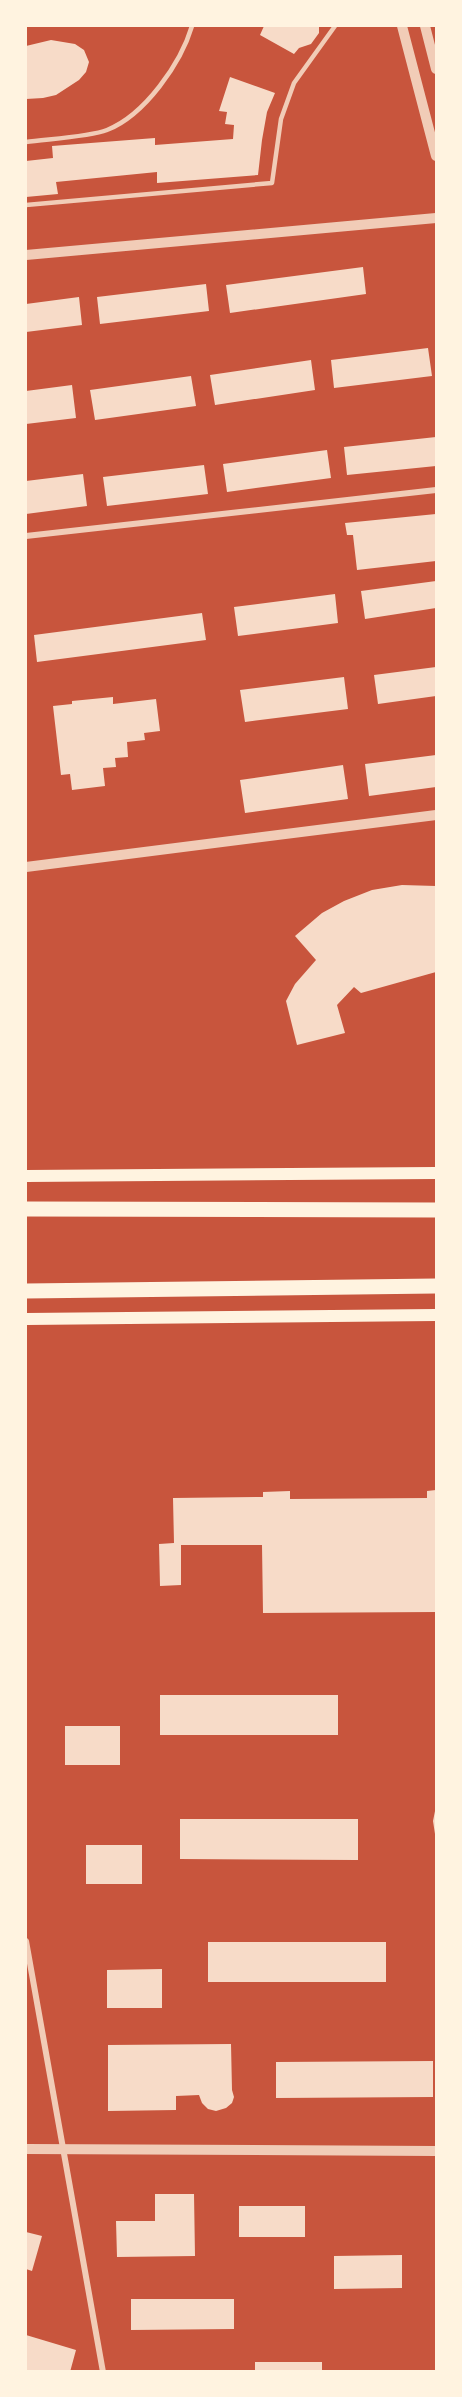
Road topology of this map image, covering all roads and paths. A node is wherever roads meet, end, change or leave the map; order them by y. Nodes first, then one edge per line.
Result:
1 (192, 26) edge
2 (335, 26) edge
3 (402, 26) edge
4 (425, 26) edge
5 (436, 69) edge
6 (26, 142) edge
7 (436, 156) edge
8 (26, 206) edge
9 (436, 218) edge
10 (26, 255) edge
11 (436, 490) edge
12 (26, 536) edge
13 (436, 815) edge
14 (26, 867) edge
15 (436, 1173) edge
16 (26, 1176) edge
17 (26, 1209) edge
18 (436, 1210) edge
19 (436, 1286) edge
20 (26, 1291) edge
21 (436, 1315) edge
22 (26, 1319) edge
23 (26, 1941) edge
24 (26, 2149) edge
25 (63, 2149) junction
26 (436, 2151) edge
27 (103, 2372) edge

1 - 6 lane
2 - 8 lane
3 - 7 street
4 - 5 street
9 - 10 street
11 - 12 street
13 - 14 street
15 - 16 main road
17 - 18 main road
19 - 20 main road
21 - 22 main road
23 - 25 street
24 - 25 street
25 - 26 street
25 - 27 street

